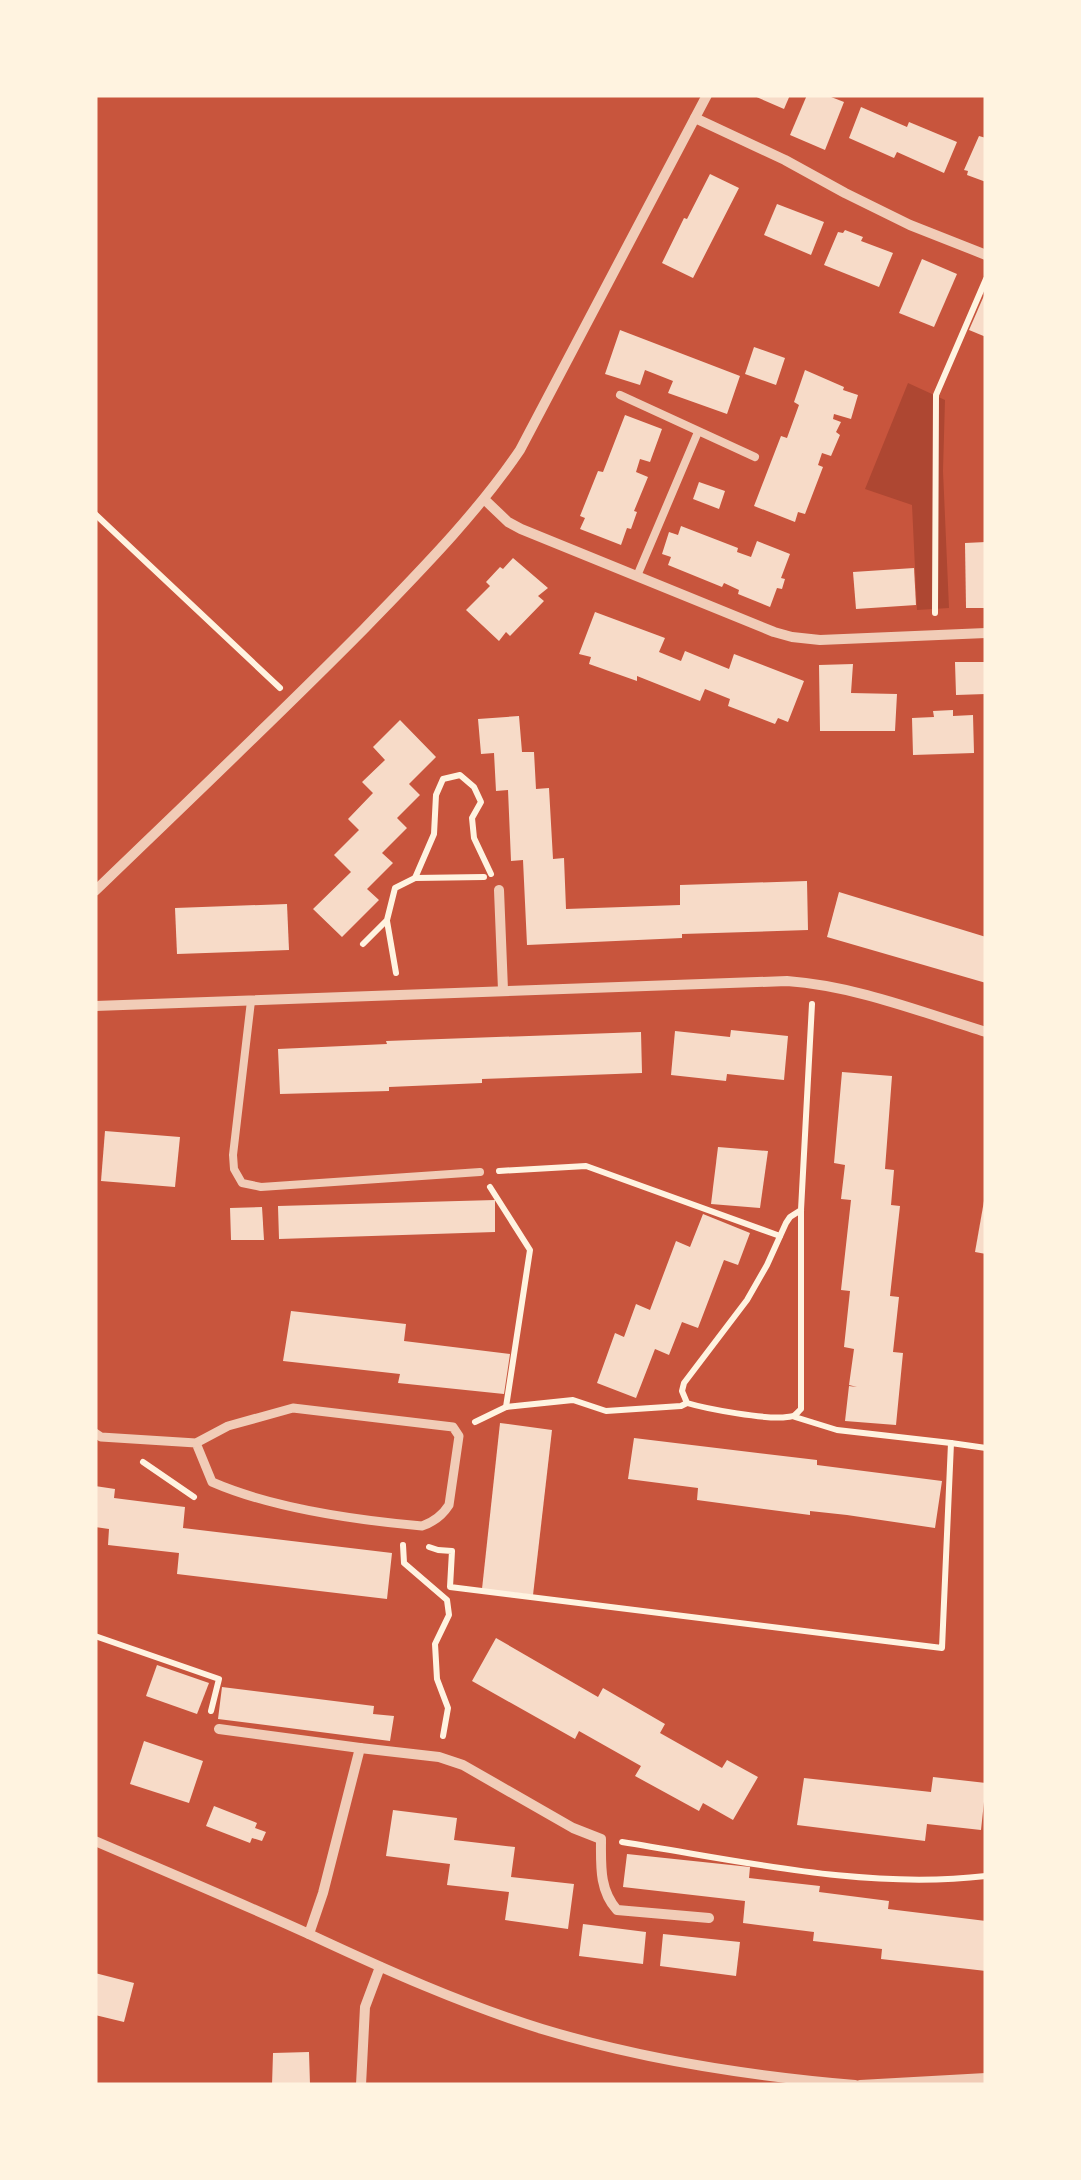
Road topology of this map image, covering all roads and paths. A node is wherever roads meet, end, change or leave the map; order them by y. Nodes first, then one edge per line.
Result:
1 (707, 95) edge
2 (695, 118) junction
3 (986, 255) edge
4 (986, 278) edge
5 (620, 395) dead end
6 (698, 432) junction
7 (755, 457) dead end
8 (484, 499) junction
9 (95, 514) edge
10 (637, 576) junction
11 (986, 633) edge
12 (936, 634) junction
13 (295, 699) junction
14 (415, 878) junction
15 (499, 890) dead end
16 (95, 891) edge
17 (387, 920) junction
18 (362, 944) dead end
19 (813, 983) junction
20 (503, 990) junction
21 (400, 995) junction
22 (251, 1001) junction
23 (95, 1006) edge
24 (986, 1032) edge
25 (480, 1172) junction
26 (801, 1210) junction
27 (780, 1236) junction
28 (687, 1402) junction
29 (506, 1407) junction
30 (793, 1416) junction
31 (458, 1431) junction
32 (95, 1434) edge
33 (196, 1443) junction
34 (950, 1443) junction
35 (986, 1448) edge
36 (402, 1524) junction
37 (402, 1536) junction
38 (450, 1587) junction
39 (447, 1600) junction
40 (95, 1636) edge
41 (218, 1730) joint
42 (360, 1748) junction
43 (439, 1757) junction
44 (601, 1839) junction
45 (95, 1841) edge
46 (986, 1876) edge
47 (709, 1918) dead end
48 (309, 1934) junction
49 (380, 1967) junction
50 (986, 2078) edge
51 (361, 2085) edge
52 (858, 2085) edge

1 - 2 street
2 - 3 street
2 - 8 street
4 - 12 path
5 - 6 lane
6 - 7 lane
6 - 10 lane
8 - 10 street
8 - 13 street
9 - 13 path
10 - 12 street
11 - 12 street
13 - 16 street
14 - 14 path
14 - 17 path
15 - 20 street
17 - 18 path
17 - 21 path
19 - 20 street
19 - 24 street
19 - 26 path
20 - 21 street
21 - 22 street
22 - 23 street
22 - 25 lane
25 - 27 path
25 - 29 path
26 - 27 path
26 - 30 path
27 - 28 path
28 - 29 path
28 - 30 path
29 - 31 path
30 - 34 path
31 - 33 street
31 - 36 street
32 - 33 street
33 - 36 street
34 - 35 path
34 - 38 path
36 - 37 path
37 - 38 path
37 - 39 path
38 - 39 path
39 - 43 path
40 - 41 path
41 - 42 street
42 - 43 street
42 - 48 street
43 - 44 street
44 - 46 path
44 - 47 street
45 - 48 street
48 - 49 street
49 - 51 street
49 - 52 street
50 - 52 street

